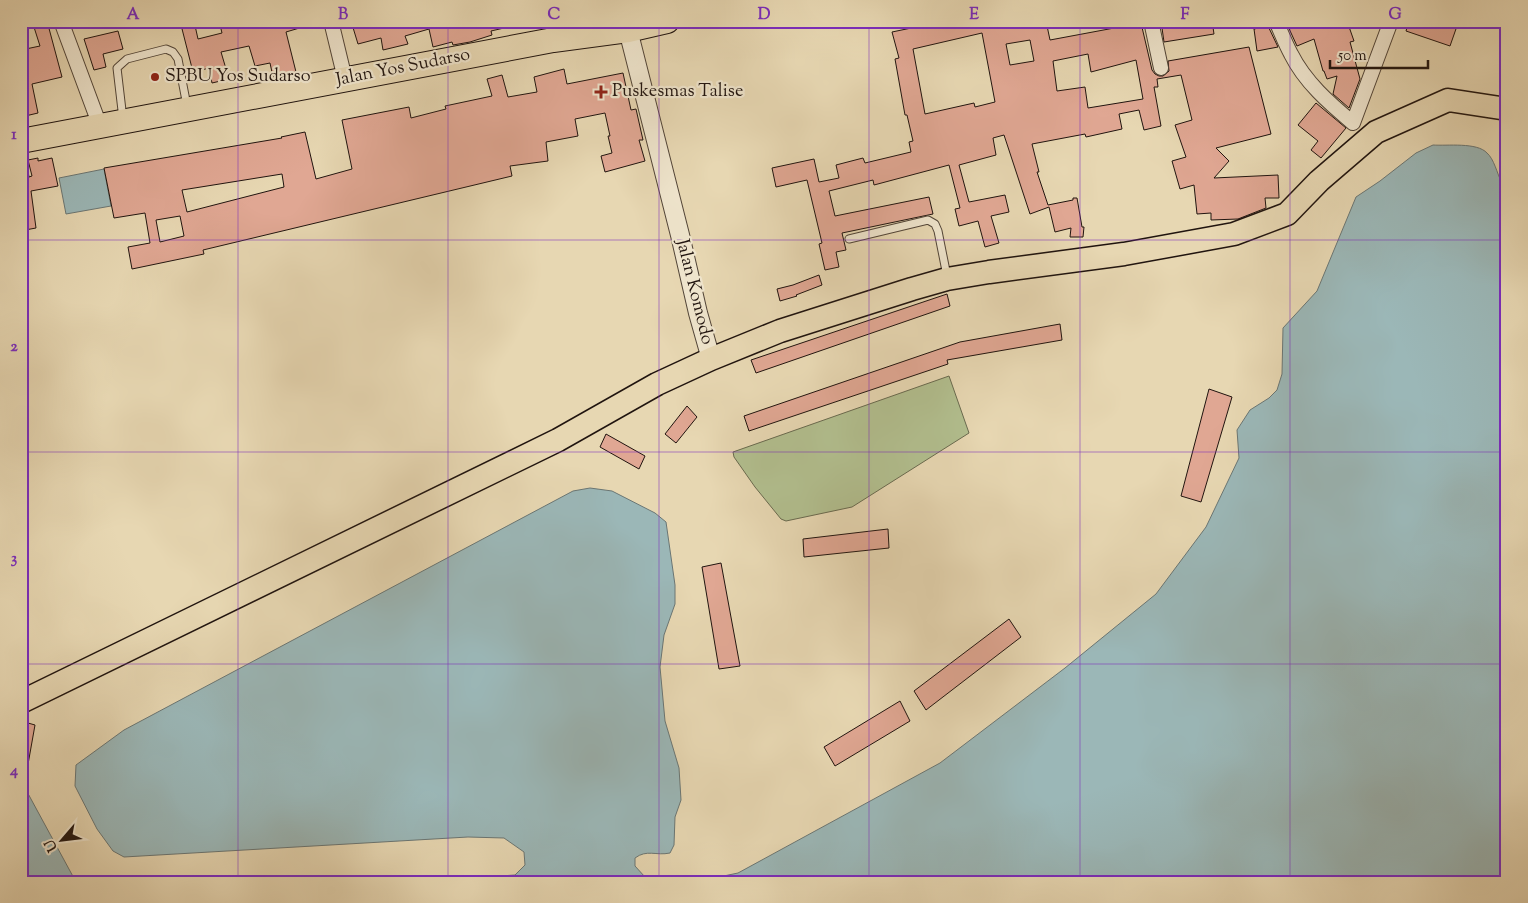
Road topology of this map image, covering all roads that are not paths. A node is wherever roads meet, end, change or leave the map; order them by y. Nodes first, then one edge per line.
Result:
1 (61, 21) edge
2 (330, 21) edge
3 (667, 21) edge
4 (1151, 21) edge
5 (1276, 21) edge
6 (1391, 21) edge
7 (628, 30) junction
8 (1161, 68) dead end
9 (345, 79) junction
10 (1507, 109) edge
11 (188, 110) junction
12 (123, 122) junction
13 (100, 126) junction
14 (21, 142) edge
15 (849, 239) dead end
16 (947, 279) junction
17 (711, 358) junction
18 (21, 702) edge

1 - 13 street
2 - 9 street
3 - 7 highway, Jalan Yos Sudarso
4 - 8 street
5 - 6 street
7 - 9 highway, Jalan Yos Sudarso
7 - 17 street, Jalan Komodo
9 - 11 highway, Jalan Yos Sudarso
10 - 16 main road, Jalan Komodo
11 - 12 highway, Jalan Yos Sudarso
11 - 12 lane
12 - 13 highway, Jalan Yos Sudarso
13 - 14 highway, Jalan Yos Sudarso
15 - 16 lane
16 - 17 main road, Jalan Komodo
17 - 18 main road

